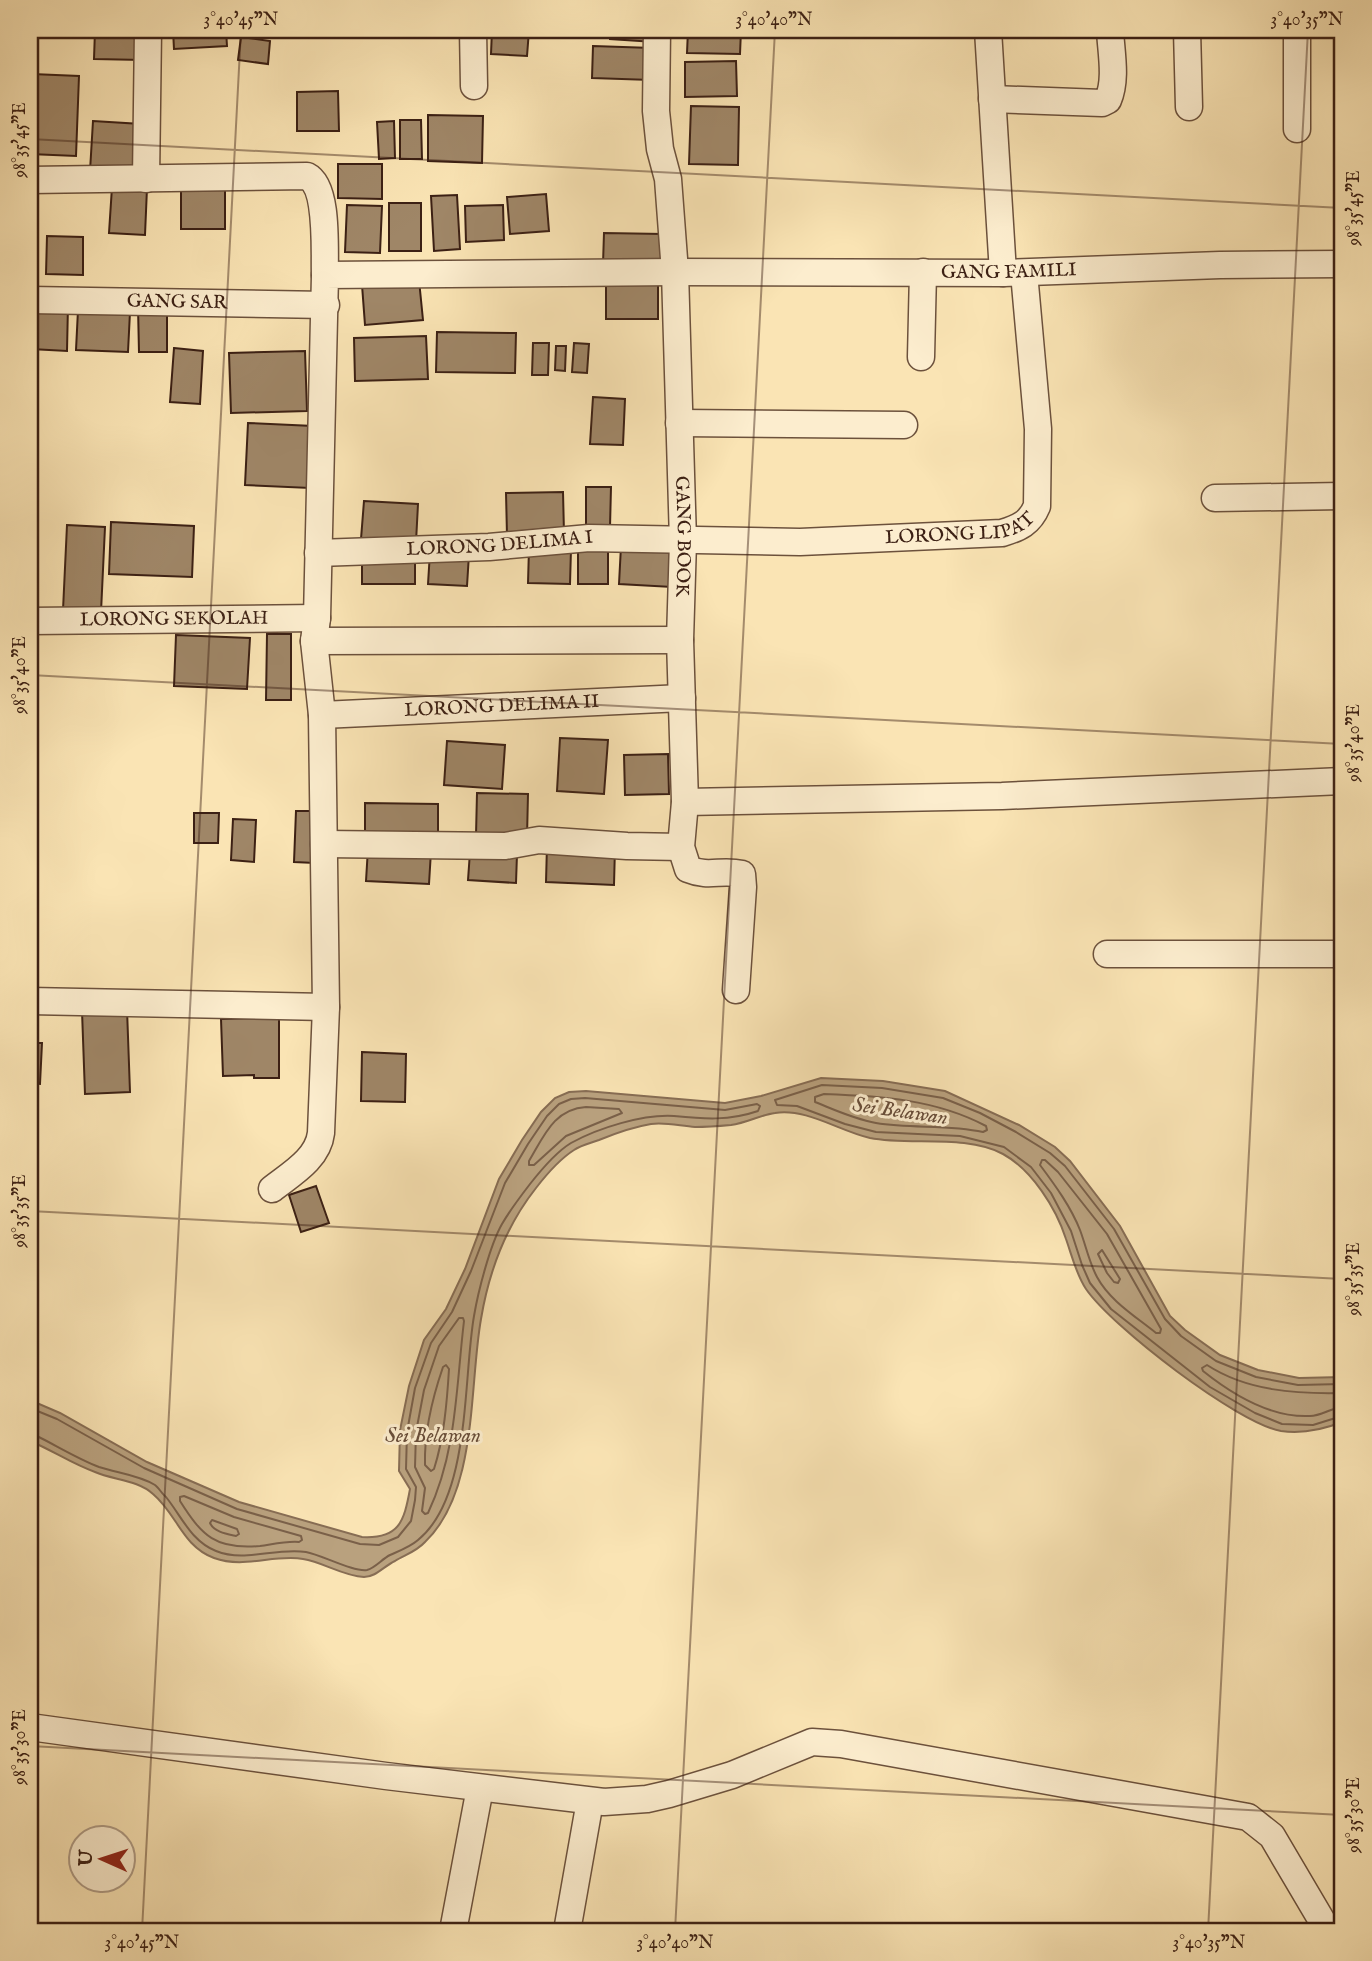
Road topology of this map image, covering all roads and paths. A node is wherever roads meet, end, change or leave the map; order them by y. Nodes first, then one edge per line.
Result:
1 (148, 30) edge
2 (473, 30) edge
3 (657, 30) edge
4 (988, 30) edge
5 (1110, 30) edge
6 (1187, 30) edge
7 (1297, 30) edge
8 (474, 86) dead end
9 (992, 99) junction
10 (1189, 107) dead end
11 (1297, 130) dead end
12 (146, 179) junction
13 (30, 180) edge
14 (1342, 264) edge
15 (675, 272) junction
16 (923, 272) junction
17 (1014, 273) junction
18 (325, 275) junction
19 (30, 300) edge
20 (326, 305) junction
21 (921, 357) dead end
22 (680, 423) junction
23 (904, 425) dead end
24 (1342, 496) edge
25 (1215, 498) dead end
26 (682, 541) junction
27 (318, 552) junction
28 (30, 621) edge
29 (315, 630) junction
30 (680, 640) junction
31 (682, 698) junction
32 (322, 715) junction
33 (1342, 781) edge
34 (685, 802) junction
35 (324, 844) junction
36 (681, 847) junction
37 (1107, 954) dead end
38 (1342, 954) edge
39 (736, 990) dead end
40 (30, 1001) edge
41 (326, 1007) junction
42 (272, 1189) dead end
43 (30, 1727) edge
44 (480, 1788) junction
45 (590, 1801) junction
46 (453, 1931) edge
47 (567, 1931) edge
48 (1327, 1931) edge

1 - 12 street
2 - 8 street
3 - 15 street, GANG BOOK
4 - 9 street, LORONG LIPAT
5 - 9 street
6 - 10 street
7 - 11 street
9 - 17 street, LORONG LIPAT
12 - 13 street
12 - 18 street
14 - 17 street, GANG FAMILI
15 - 16 street, GANG FAMILI
15 - 18 street, GANG FAMILI
15 - 22 street, GANG BOOK
16 - 17 street, GANG FAMILI
16 - 21 street
17 - 26 street, LORONG LIPAT
18 - 20 street
19 - 20 street, GANG SAR
20 - 27 street
22 - 23 street
22 - 26 street, GANG BOOK
24 - 25 street
26 - 27 street, LORONG DELIMA I
26 - 30 street, GANG BOOK
27 - 29 street
28 - 29 street, LORONG SEKOLAH
29 - 30 street, LORONG SEKOLAH
29 - 32 street
30 - 31 street, GANG BOOK
31 - 32 street, LORONG DELIMA II
31 - 34 street, GANG BOOK
32 - 35 street
33 - 34 street
34 - 36 street, GANG BOOK
35 - 36 street
35 - 41 street
36 - 39 street
37 - 38 street
40 - 41 street
41 - 42 street
43 - 44 street
44 - 45 street
44 - 46 street
45 - 47 street
45 - 48 street

